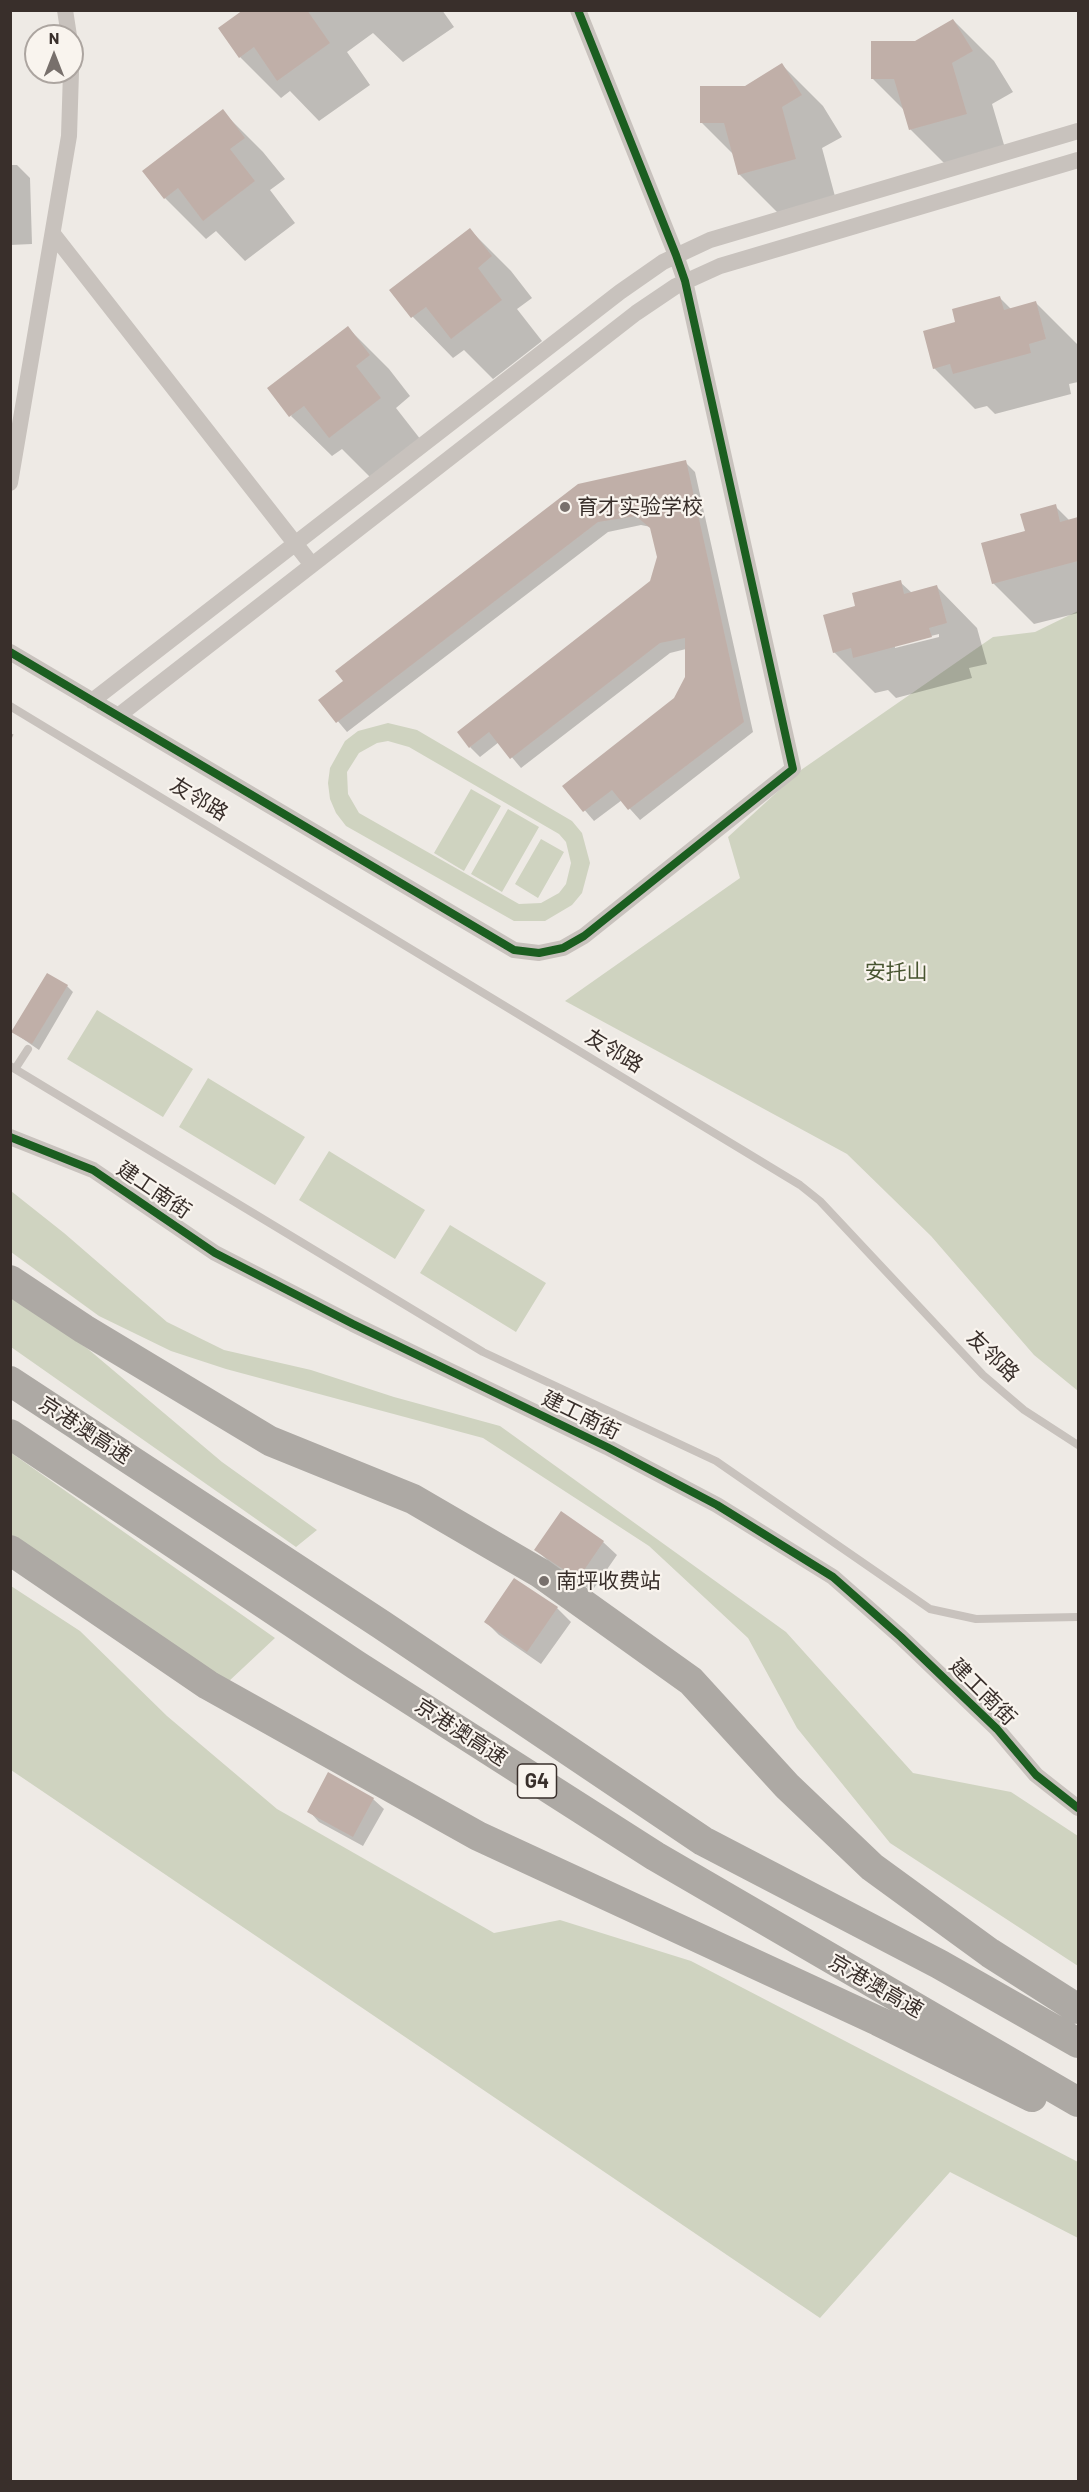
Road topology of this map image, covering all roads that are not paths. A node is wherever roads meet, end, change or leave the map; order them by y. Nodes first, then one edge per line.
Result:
1 (578, 10) edge
2 (71, 84) edge
3 (1078, 131) edge
4 (1078, 160) edge
5 (53, 234) junction
6 (676, 255) junction
7 (685, 282) junction
8 (10, 483) edge
9 (295, 544) junction
10 (312, 566) junction
11 (10, 652) edge
12 (92, 701) junction
13 (10, 706) edge
14 (118, 716) junction
15 (28, 1049) dead end
16 (13, 1068) edge
17 (10, 1137) edge
18 (10, 1280) edge
19 (10, 1381) edge
20 (10, 1434) edge
21 (1078, 1445) edge
22 (10, 1550) edge
23 (1078, 1617) edge
24 (1078, 1808) edge
25 (1078, 2009) edge
26 (1078, 2043) edge
27 (1078, 2103) edge
28 (1078, 2120) edge

1 - 6 street
2 - 5 street
3 - 6 street
4 - 7 street
5 - 8 street
5 - 9 street
6 - 7 street
6 - 9 street
7 - 10 street
7 - 14 street
9 - 10 street
9 - 12 street
10 - 14 street
11 - 12 street
12 - 14 street
13 - 21 lane, 友邻路
15 - 16 lane
16 - 23 lane
17 - 24 street, 建工南街
18 - 25 highway
19 - 26 highway, 京港澳高速 / G4
20 - 27 highway, 京港澳高速 / G4
22 - 28 highway

